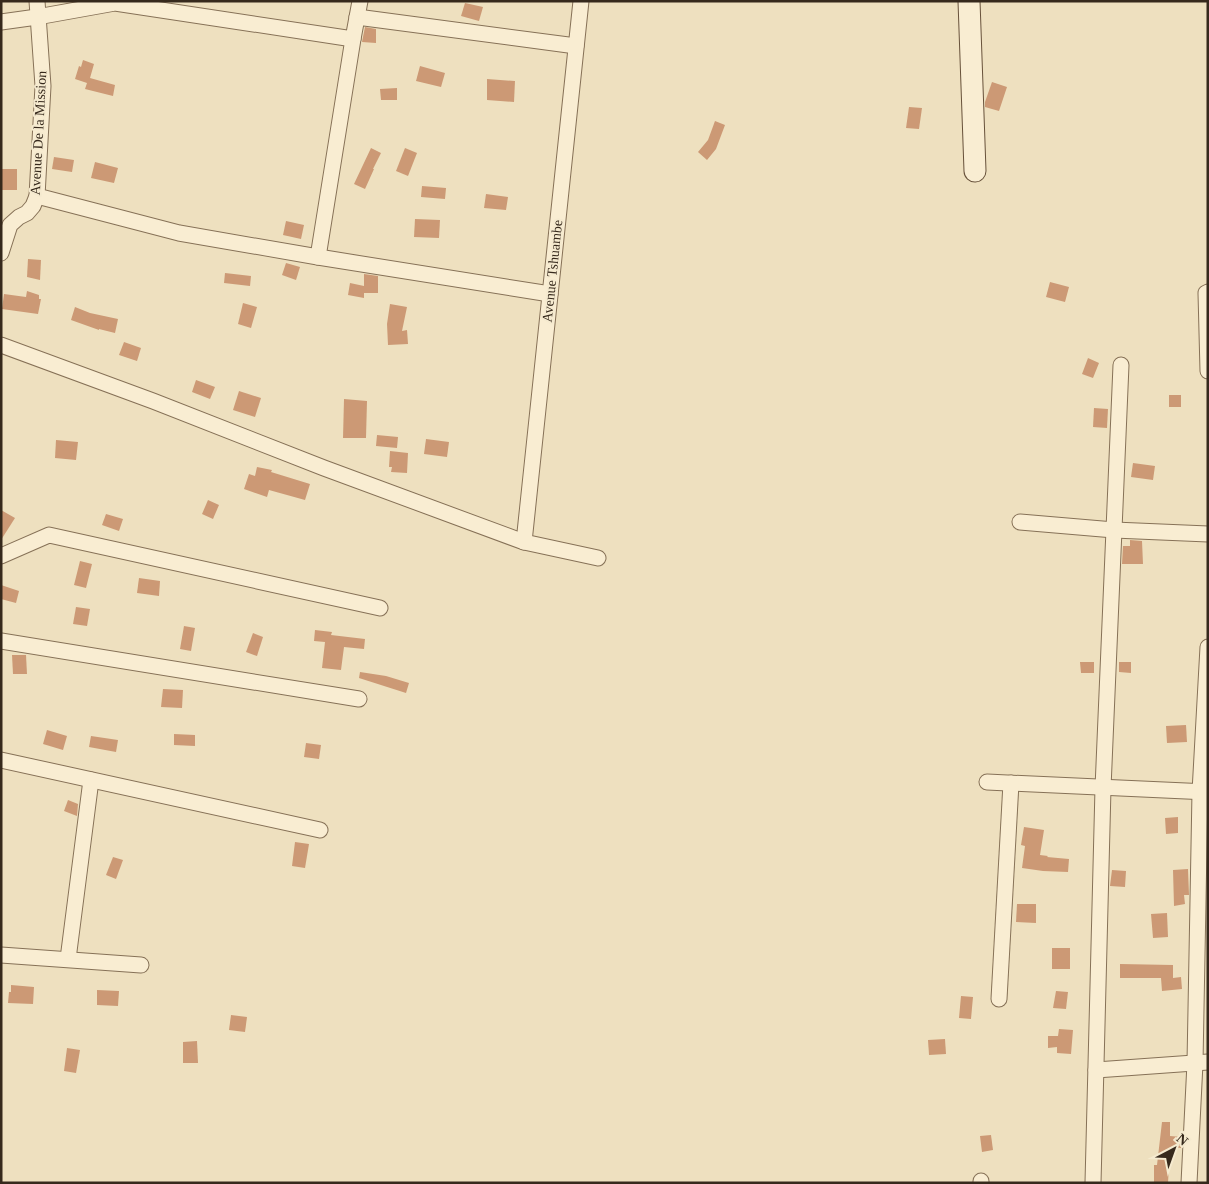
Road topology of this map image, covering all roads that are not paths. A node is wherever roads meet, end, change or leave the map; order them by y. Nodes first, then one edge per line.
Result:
1 (36, 1) edge
2 (360, 1) edge
3 (580, 1) edge
4 (969, 1) edge
5 (38, 17) junction
6 (357, 17) junction
7 (1, 22) edge
8 (353, 39) junction
9 (576, 46) junction
10 (975, 171) dead end
11 (38, 196) junction
12 (1, 253) edge
13 (318, 257) junction
14 (1207, 292) edge
15 (550, 294) junction
16 (1, 345) edge
17 (1121, 366) dead end
18 (1208, 372) edge
19 (1020, 522) dead end
20 (1114, 530) junction
21 (1208, 534) edge
22 (524, 542) junction
23 (1, 556) edge
24 (598, 558) dead end
25 (380, 608) dead end
26 (1, 641) edge
27 (1208, 647) edge
28 (359, 698) dead end
29 (1, 760) edge
30 (91, 780) junction
31 (987, 782) dead end
32 (1011, 783) junction
33 (1103, 788) junction
34 (1204, 792) edge
35 (320, 830) dead end
36 (1, 955) edge
37 (68, 959) junction
38 (141, 965) dead end
39 (998, 999) dead end
40 (1201, 1063) edge
41 (1096, 1070) junction
42 (1093, 1183) edge
43 (1189, 1183) edge

1 - 5 street, Avenue De la Mission
2 - 6 street
3 - 9 street, Avenue Tshuambe
4 - 10 street
5 - 7 street
5 - 8 street
5 - 11 street, Avenue De la Mission
6 - 8 street
6 - 9 street
8 - 13 street
9 - 15 street, Avenue Tshuambe
11 - 12 street, Avenue De la Mission
11 - 13 street
13 - 15 street
14 - 18 street
15 - 22 street, Avenue Tshuambe
16 - 22 street
17 - 20 street
19 - 20 street
20 - 21 street
20 - 33 street
22 - 24 street
23 - 25 street
26 - 28 street
27 - 34 street
29 - 30 street
30 - 35 street
30 - 37 street
31 - 32 street
32 - 33 street
32 - 39 street
33 - 34 street
33 - 41 street
34 - 40 street
36 - 37 street
37 - 38 street
40 - 41 street
40 - 43 street
41 - 42 street

